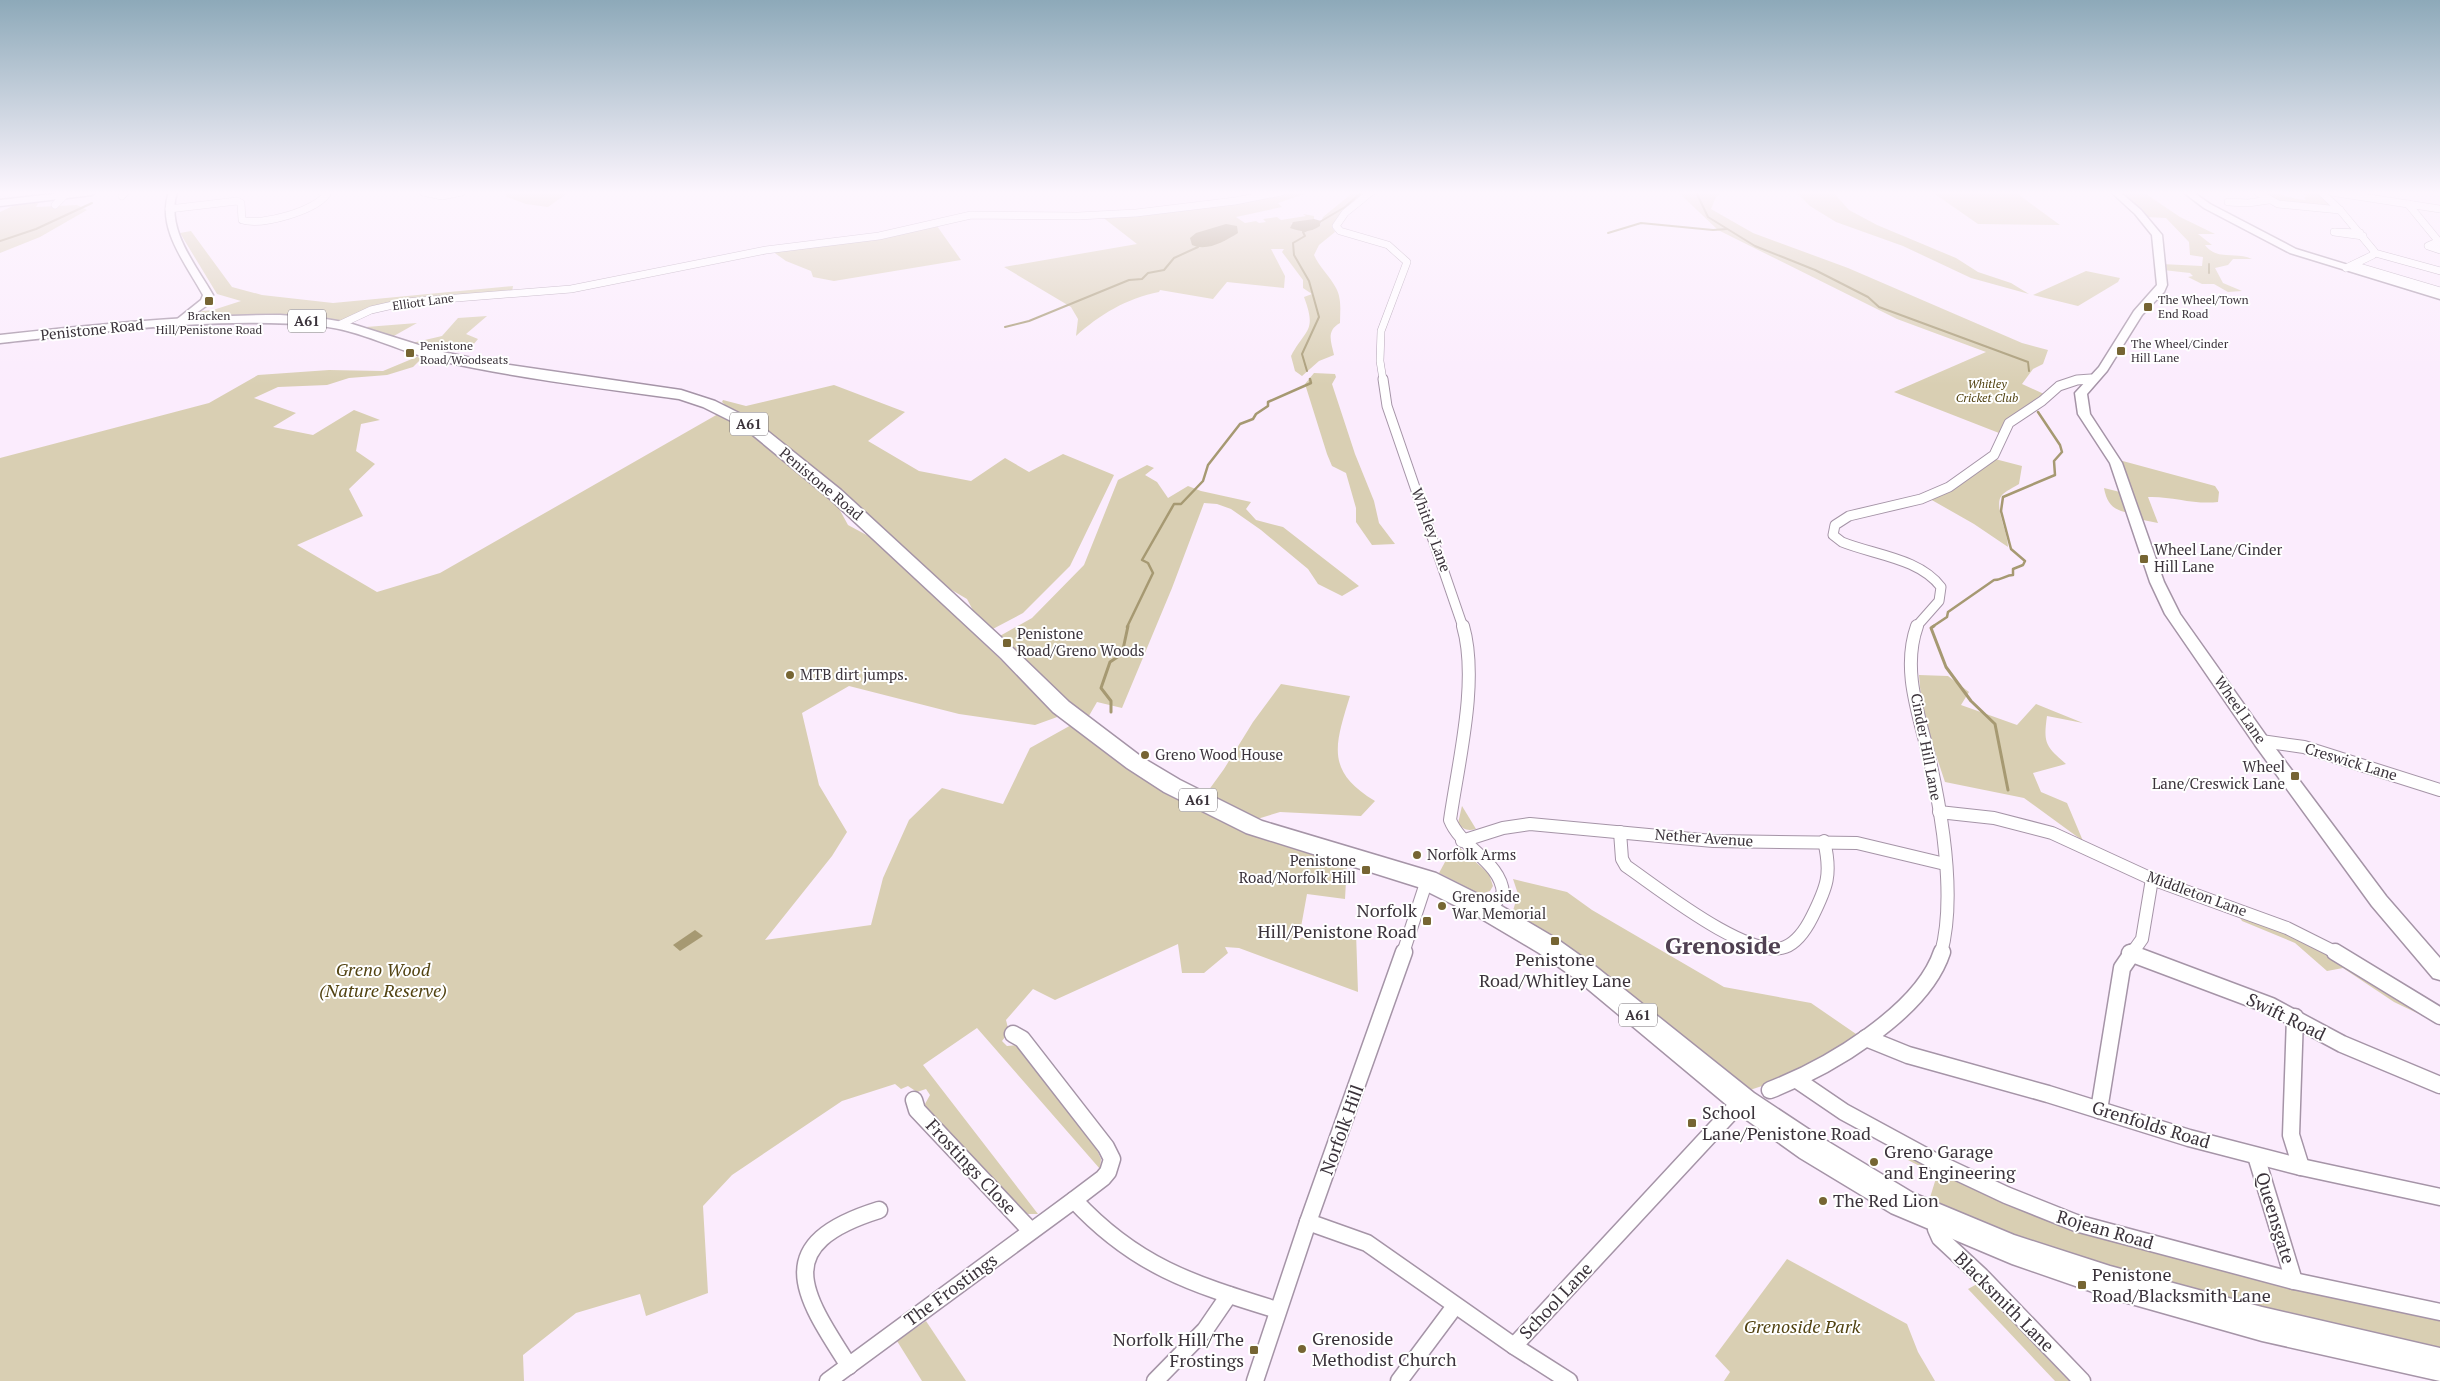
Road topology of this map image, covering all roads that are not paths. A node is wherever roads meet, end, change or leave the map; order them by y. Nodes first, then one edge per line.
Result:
1 (188, 256) edge
2 (734, 256) edge
3 (1401, 256) edge
4 (2157, 256) edge
5 (2317, 256) edge
6 (2367, 256) edge
7 (2387, 256) edge
8 (2420, 265) junction
9 (2349, 266) junction
10 (2440, 267) edge
11 (2440, 271) edge
12 (2440, 291) edge
13 (2440, 296) edge
14 (180, 322) junction
15 (341, 324) junction
16 (0, 339) edge
17 (2092, 379) junction
18 (2261, 740) junction
19 (2440, 790) edge
20 (1939, 812) junction
21 (1620, 832) junction
22 (1462, 841) junction
23 (1824, 842) junction
24 (1945, 864) junction
25 (2152, 879) junction
26 (1428, 880) junction
27 (1489, 911) junction
28 (2130, 953) junction
29 (2440, 972) edge
30 (2440, 1016) edge
31 (2295, 1017) junction
32 (1012, 1034) dead end
33 (1866, 1038) junction
34 (1797, 1080) junction
35 (2440, 1085) edge
36 (1757, 1096) junction
37 (914, 1100) dead end
38 (2099, 1110) junction
39 (2256, 1156) junction
40 (2301, 1167) junction
41 (2440, 1197) edge
42 (1074, 1200) junction
43 (879, 1210) dead end
44 (1936, 1218) junction
45 (1308, 1222) junction
46 (1031, 1231) junction
47 (2294, 1281) junction
48 (1229, 1295) junction
49 (1455, 1306) junction
50 (1278, 1310) junction
51 (2440, 1312) edge
52 (1514, 1346) junction
53 (849, 1366) junction
54 (2440, 1366) edge
55 (828, 1381) edge
56 (1155, 1381) edge
57 (1255, 1381) edge
58 (1399, 1381) edge
59 (1568, 1381) edge
60 (2082, 1381) edge

1 - 14 street
2 - 15 street, Elliott Lane
3 - 22 street, Whitley Lane
4 - 17 street, Wheel Lane
5 - 9 street
6 - 9 street
7 - 8 street
8 - 10 street
8 - 11 street
9 - 12 street
9 - 13 street
14 - 15 highway, Penistone Road / A61
14 - 16 highway, Penistone Road / A61
15 - 26 highway, Penistone Road / A61
17 - 18 street, Wheel Lane
17 - 20 street, Cinder Hill Lane
18 - 19 street, Creswick Lane
18 - 29 street, Wheel Lane
20 - 24 street, Cinder Hill Lane
20 - 25 street, Middleton Lane
21 - 22 street, Nether Avenue
21 - 23 street, Nether Avenue
21 - 23 street
22 - 27 street, Whitley Lane
23 - 24 street, Nether Avenue
24 - 33 street, Cinder Hill Lane
25 - 28 street
25 - 30 street, Middleton Lane
26 - 27 highway, A61
26 - 45 street, Norfolk Hill
27 - 36 highway, A61
28 - 31 street, Swift Road
28 - 38 street
31 - 35 street, Swift Road
31 - 40 street
32 - 42 street, The Frostings
33 - 34 street, Cinder Hill Lane
33 - 38 street, Grenfolds Road
34 - 36 street, Cinder Hill Lane
34 - 47 street, Rojean Road
36 - 44 highway, A61
36 - 52 street, School Lane
37 - 46 street, Frostings Close
38 - 39 street, Grenfolds Road
39 - 40 street, Grenfolds Road
39 - 47 street, Queensgate
40 - 41 street, Grenfolds Road
42 - 46 street, The Frostings
42 - 48 street
43 - 53 street
44 - 54 highway, A61
44 - 60 street, Blacksmith Lane
45 - 49 street, School Lane
45 - 50 street, Norfolk Hill
46 - 53 street, The Frostings
47 - 51 street, Rojean Road
48 - 50 street
48 - 56 street
49 - 52 street, School Lane
49 - 58 street
50 - 57 street, Norfolk Hill
52 - 59 street
53 - 55 street, The Frostings

